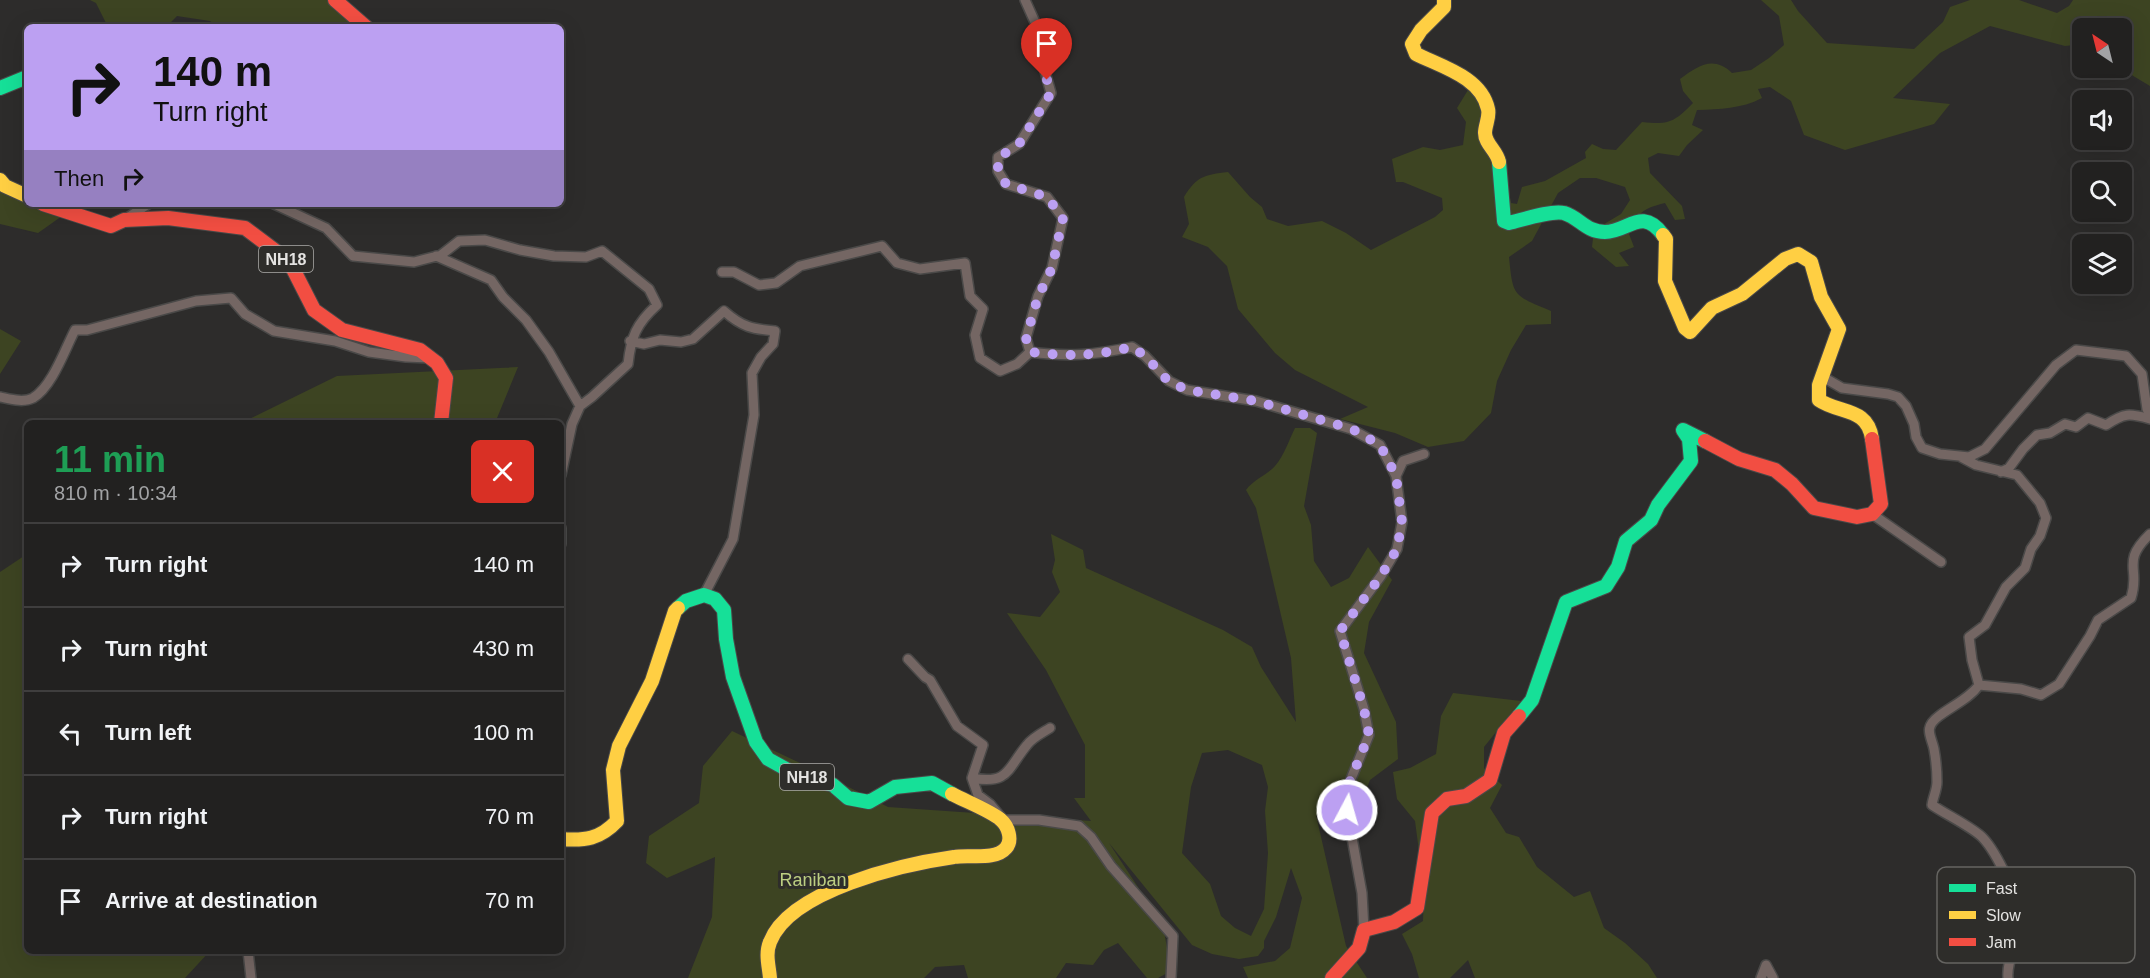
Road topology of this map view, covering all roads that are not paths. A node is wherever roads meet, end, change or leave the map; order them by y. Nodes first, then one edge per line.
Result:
1 (335, 0) edge
2 (1025, 0) edge
3 (1444, 0) edge
4 (363, 24) edge
5 (24, 78) edge
6 (0, 88) edge
7 (0, 180) edge
8 (24, 195) edge
9 (52, 207) edge
10 (144, 207) edge
11 (280, 207) edge
12 (124, 220) junction
13 (436, 256) junction
14 (722, 272) dead end
15 (630, 341) junction
16 (1030, 352) junction
17 (429, 358) junction
18 (1823, 377) junction
19 (0, 397) edge
20 (580, 406) junction
21 (2150, 412) edge
22 (2150, 419) edge
23 (441, 420) edge
24 (1424, 454) dead end
25 (1961, 456) junction
26 (564, 462) edge
27 (2001, 472) junction
28 (1396, 476) junction
29 (1872, 514) junction
30 (2150, 534) edge
31 (1941, 562) dead end
32 (704, 596) junction
33 (908, 659) dead end
34 (1979, 684) junction
35 (1050, 728) dead end
36 (972, 778) junction
37 (1002, 820) junction
38 (564, 839) edge
39 (2001, 867) edge
40 (1364, 930) junction
41 (248, 954) edge
42 (2009, 963) edge
43 (251, 978) edge
44 (770, 978) edge
45 (1171, 978) edge
46 (1332, 978) edge
47 (1761, 978) edge
48 (1773, 978) edge
49 (2008, 978) edge

1 - 4 street
2 - 16 street
3 - 18 street
5 - 6 street
7 - 8 street
9 - 12 street, NH18
10 - 12 street
11 - 13 street
12 - 17 street, NH18
13 - 15 street
13 - 20 street
14 - 16 street
15 - 20 street
15 - 32 street
16 - 28 street
17 - 19 street
17 - 23 street, NH18
18 - 25 street
18 - 29 street
20 - 26 street
21 - 25 street
22 - 27 street
24 - 28 street
25 - 27 street
27 - 34 street
28 - 40 street
29 - 31 street
29 - 40 street
30 - 34 street
32 - 37 street, NH18
32 - 38 street
33 - 36 street
34 - 39 street
35 - 36 street
36 - 37 street
37 - 44 street
37 - 45 street
40 - 46 street
41 - 43 street
42 - 49 street
47 - 48 street

